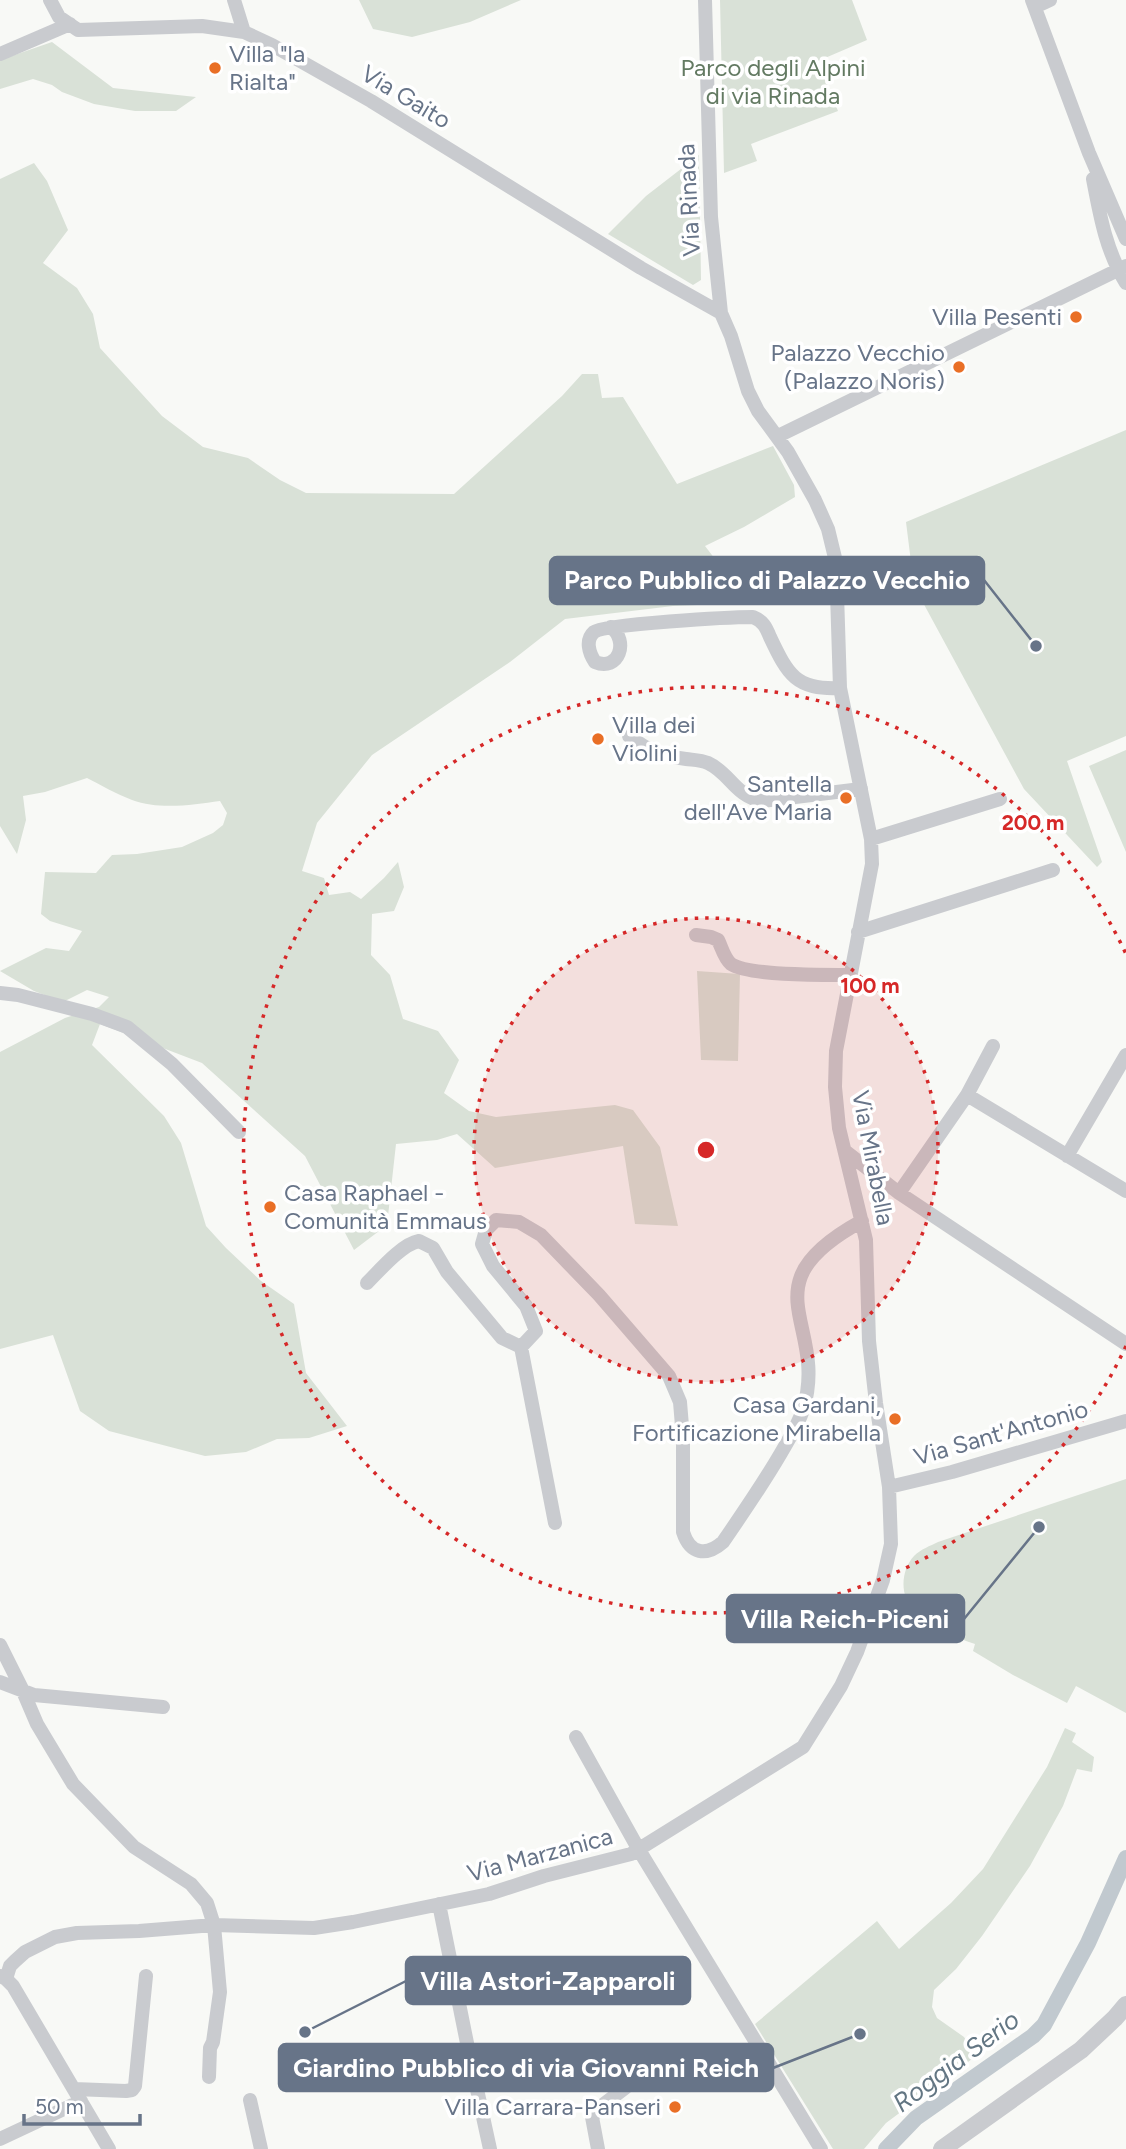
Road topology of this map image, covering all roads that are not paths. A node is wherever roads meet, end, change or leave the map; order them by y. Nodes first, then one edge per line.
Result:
1 (50, 0) edge
2 (234, 0) edge
3 (705, 0) edge
4 (1050, 0) edge
5 (1034, 4) edge
6 (70, 24) junction
7 (244, 32) junction
8 (0, 54) edge
9 (1089, 153) junction
10 (1126, 239) edge
11 (1123, 273) edge
12 (721, 313) junction
13 (778, 436) junction
14 (611, 627) dead end
15 (841, 688) junction
16 (629, 736) dead end
17 (861, 789) junction
18 (1000, 799) dead end
19 (871, 839) junction
20 (1053, 870) dead end
21 (858, 932) junction
22 (696, 935) dead end
23 (850, 975) junction
24 (0, 993) edge
25 (993, 1046) dead end
26 (1126, 1055) edge
27 (967, 1096) junction
28 (239, 1132) dead end
29 (845, 1151) junction
30 (1068, 1156) junction
31 (1126, 1191) edge
32 (899, 1194) junction
33 (862, 1222) junction
34 (367, 1283) dead end
35 (1126, 1344) edge
36 (521, 1347) junction
37 (1126, 1421) edge
38 (889, 1487) junction
39 (555, 1523) dead end
40 (0, 1645) edge
41 (0, 1682) edge
42 (22, 1689) junction
43 (163, 1707) dead end
44 (576, 1737) dead end
45 (639, 1850) junction
46 (439, 1904) junction
47 (214, 1925) junction
48 (146, 1976) dead end
49 (3, 1977) edge
50 (1126, 2005) edge
51 (209, 2077) dead end
52 (625, 2088) dead end
53 (77, 2095) junction
54 (250, 2100) dead end
55 (0, 2139) edge
56 (109, 2149) edge
57 (261, 2149) edge
58 (490, 2149) edge
59 (598, 2149) edge
60 (821, 2149) edge
61 (942, 2149) edge

1 - 6 street
2 - 7 street
3 - 12 street, Via Rinada
4 - 5 street
5 - 9 street
6 - 7 street, Via Gaito
6 - 8 street
7 - 12 street, Via Gaito
9 - 10 street
9 - 11 street
11 - 13 street
12 - 13 street, Via Mirabella
13 - 15 street, Via Mirabella
14 - 15 street
15 - 17 street, Via Mirabella
16 - 17 street
17 - 19 street, Via Mirabella
18 - 19 street
19 - 21 street, Via Mirabella
20 - 21 street
21 - 23 street, Via Mirabella
22 - 23 street
23 - 29 street, Via Mirabella
24 - 28 street
25 - 27 street
26 - 30 street
27 - 30 street
27 - 32 street
29 - 32 street
29 - 33 street, Via Mirabella
30 - 31 street
32 - 35 street
33 - 36 street
33 - 38 street, Via Mirabella
34 - 36 street
36 - 39 street
37 - 38 street, Via Sant'Antonio
38 - 45 street, Via Marzanica
40 - 42 street
41 - 42 street
42 - 43 street
42 - 47 street
44 - 45 street
45 - 46 street, Via Marzanica
45 - 60 street
46 - 47 street, Via Marzanica
46 - 58 street
47 - 49 street, Via Marzanica
47 - 51 street
48 - 53 street
49 - 53 street
50 - 61 street
52 - 59 street
53 - 55 street
53 - 56 street
54 - 57 street

